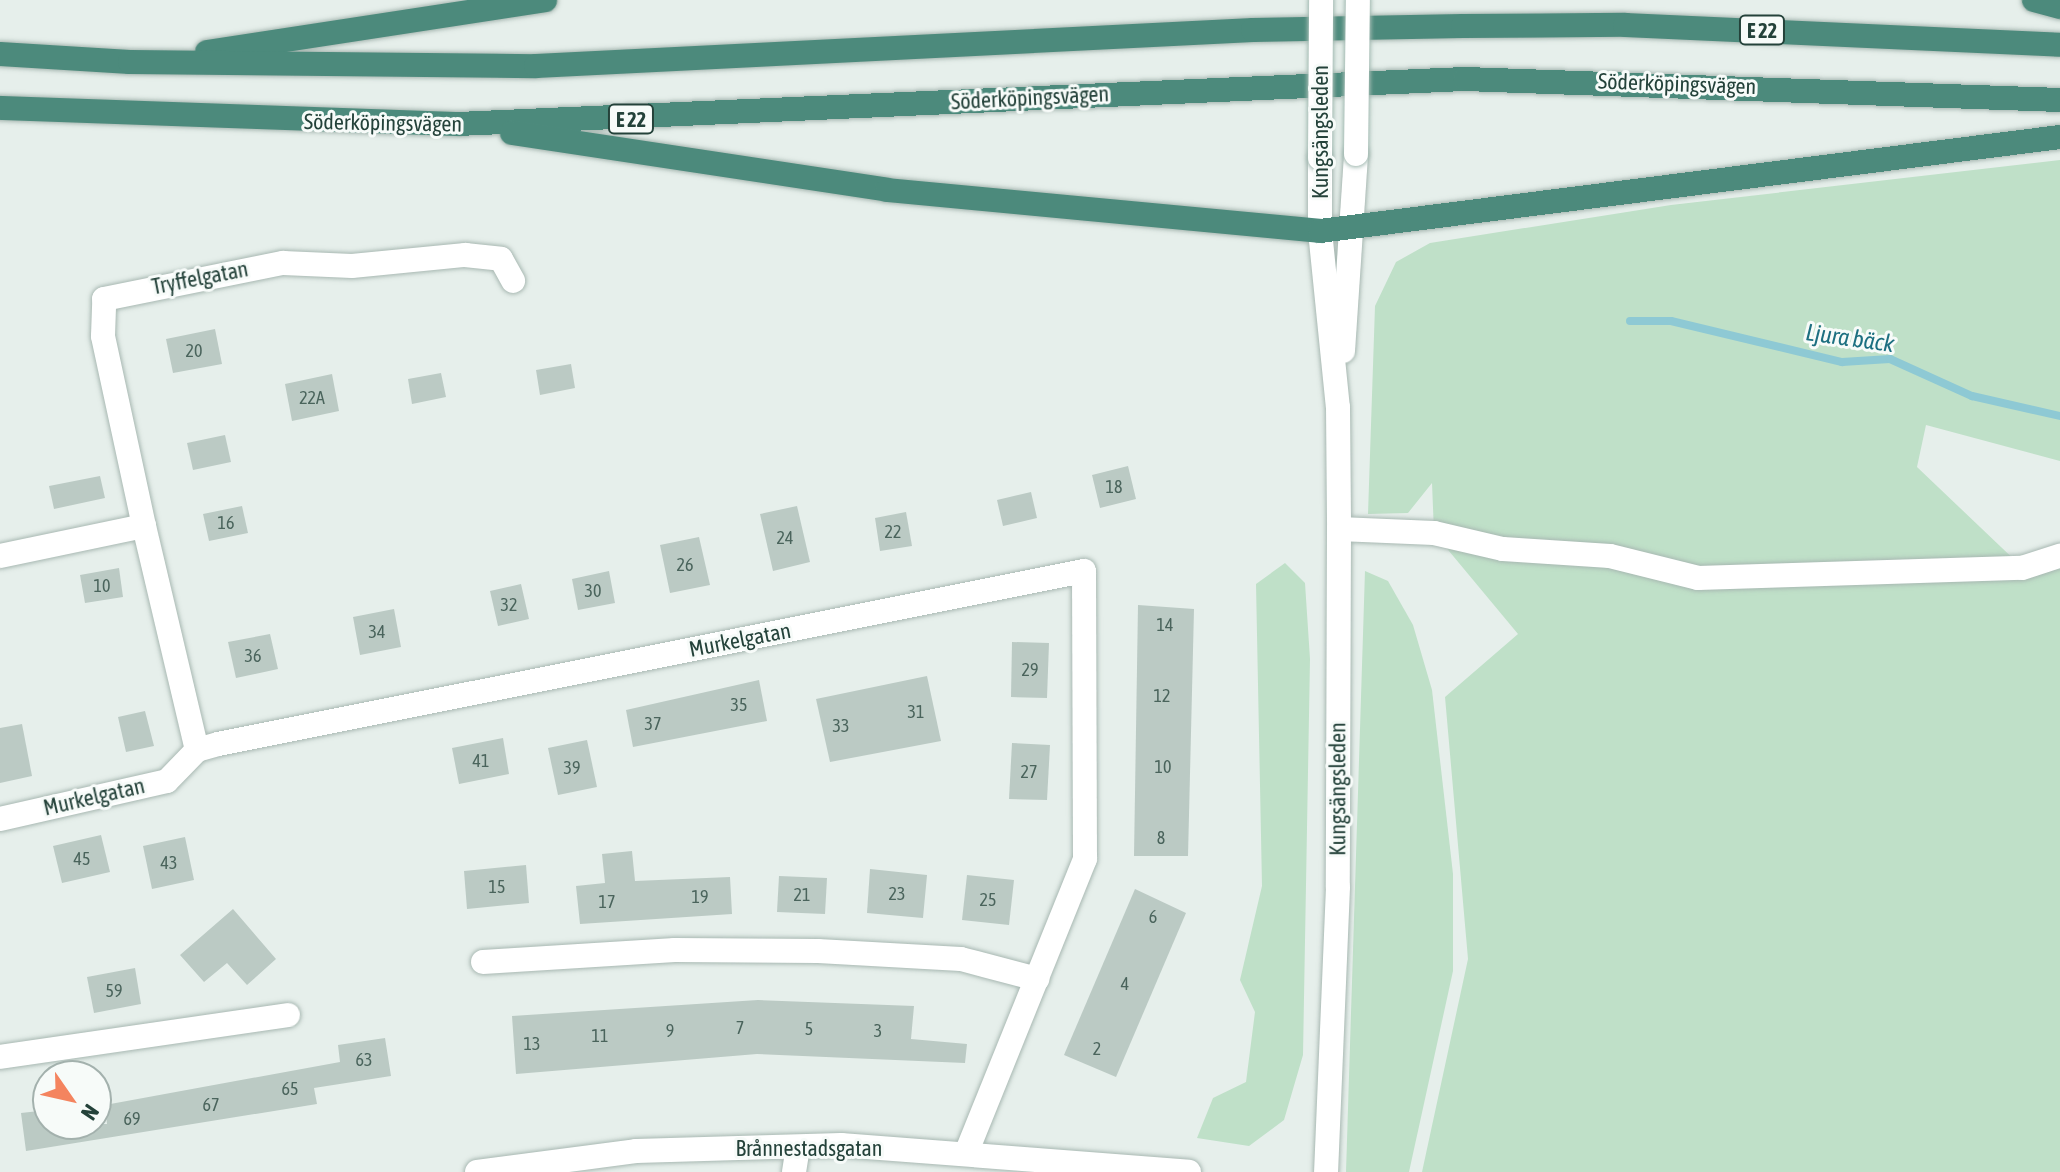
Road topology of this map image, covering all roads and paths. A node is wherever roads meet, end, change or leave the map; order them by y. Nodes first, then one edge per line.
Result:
1 (545, 0) edge
2 (1321, 0) edge
3 (1358, 0) edge
4 (2034, 0) edge
5 (2060, 7) edge
6 (2060, 45) edge
7 (0, 54) edge
8 (130, 62) junction
9 (2060, 100) edge
10 (0, 108) edge
11 (458, 124) junction
12 (2060, 137) edge
13 (1355, 230) junction
14 (1320, 231) junction
15 (513, 281) dead end
16 (1338, 407) junction
17 (144, 526) junction
18 (1339, 529) junction
19 (0, 556) edge
20 (2060, 556) edge
21 (197, 750) junction
22 (0, 819) edge
23 (483, 962) dead end
24 (1037, 979) junction
25 (288, 1015) dead end
26 (0, 1057) edge
27 (798, 1147) junction
28 (966, 1153) junction
29 (477, 1172) edge
30 (794, 1172) edge
31 (1189, 1172) edge
32 (1326, 1172) edge

1 - 8 highway
2 - 14 street, Kungsängsleden, bridge
3 - 13 street, Kungsängsleden, bridge
4 - 5 highway
6 - 8 highway, E 22
7 - 8 highway, E 22
9 - 11 highway, Söderköpingsvägen / E 22
10 - 11 highway, Söderköpingsvägen / E 22
11 - 14 highway
12 - 13 highway
13 - 14 highway
13 - 16 street, Kungsängsleden
14 - 16 street, Kungsängsleden
15 - 17 street, Tryffelgatan
16 - 18 street, Kungsängsleden
17 - 19 street
17 - 21 street, Tryffelgatan
18 - 20 street
18 - 32 street, Kungsängsleden
21 - 22 street, Murkelgatan
21 - 24 street, Murkelgatan
23 - 24 street
24 - 28 street, Murkelgatan
25 - 26 street
27 - 28 street, Brånnestadsgatan
27 - 29 street, Brånnestadsgatan
27 - 30 street
28 - 31 street, Brånnestadsgatan

